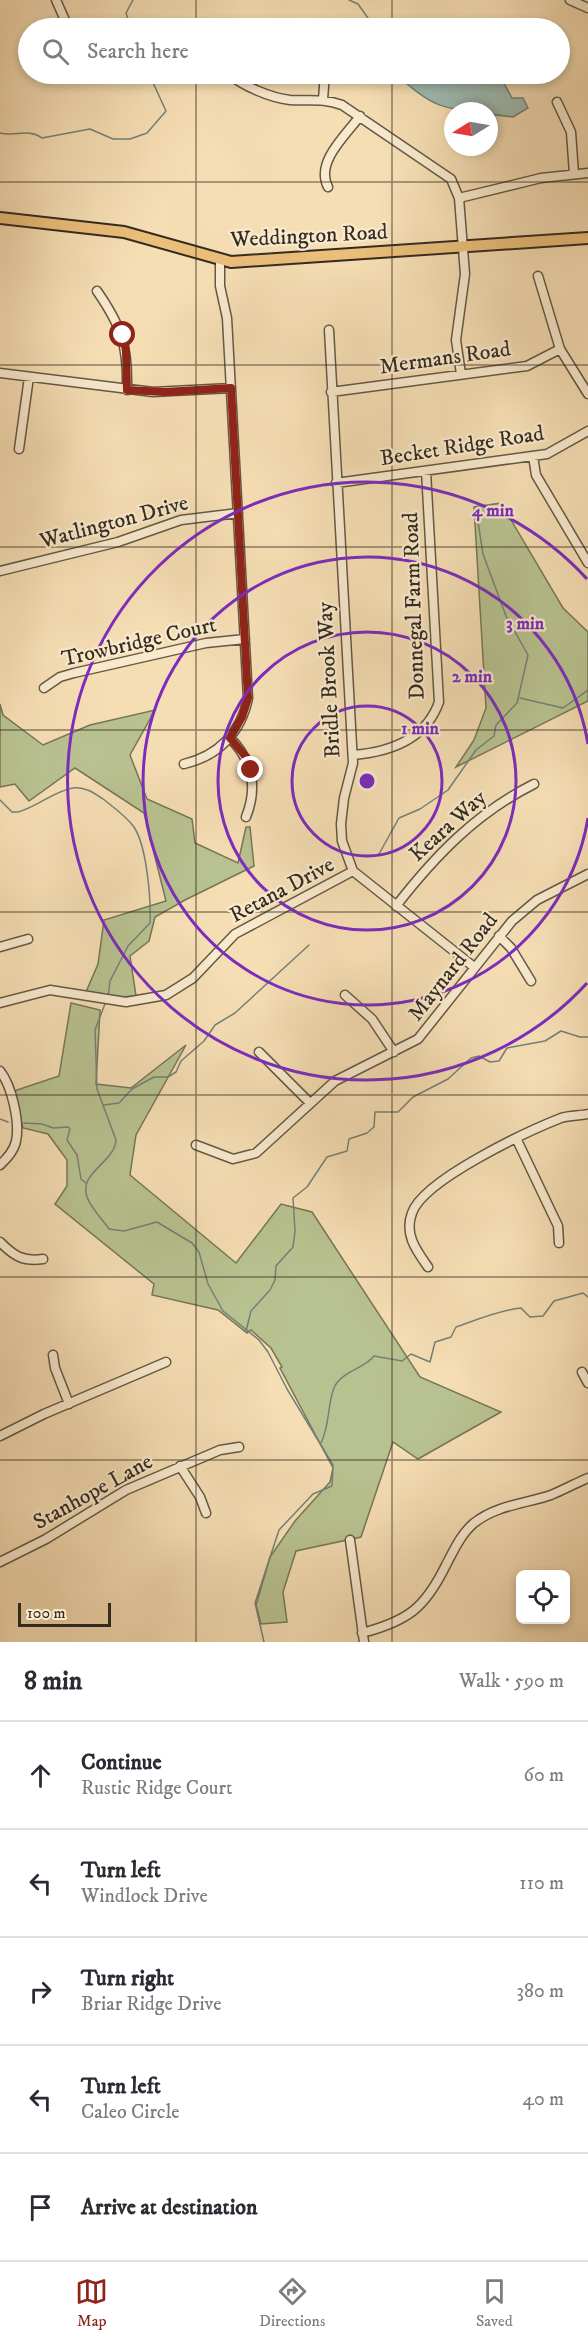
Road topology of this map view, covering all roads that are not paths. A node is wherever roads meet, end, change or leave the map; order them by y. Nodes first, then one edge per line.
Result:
1 (56, 0) edge
2 (570, 0) edge
3 (588, 8) edge
4 (64, 18) edge
5 (246, 84) edge
6 (324, 84) edge
7 (323, 99) junction
8 (557, 102) dead end
9 (360, 116) junction
10 (588, 173) edge
11 (574, 174) junction
12 (328, 187) dead end
13 (459, 198) junction
14 (0, 218) edge
15 (588, 238) edge
16 (462, 247) junction
17 (220, 260) junction
18 (538, 276) dead end
19 (97, 291) dead end
20 (328, 330) dead end
21 (560, 349) junction
22 (0, 373) edge
23 (461, 375) junction
24 (29, 377) junction
25 (231, 388) junction
26 (127, 390) junction
27 (331, 392) junction
28 (588, 394) edge
29 (588, 431) edge
30 (19, 449) dead end
31 (533, 456) junction
32 (426, 471) junction
33 (336, 483) junction
34 (238, 513) junction
35 (588, 562) edge
36 (0, 571) edge
37 (245, 639) junction
38 (44, 688) dead end
39 (230, 738) junction
40 (353, 755) junction
41 (184, 764) dead end
42 (534, 784) dead end
43 (246, 817) dead end
44 (353, 871) junction
45 (588, 875) edge
46 (396, 906) junction
47 (499, 936) junction
48 (28, 939) dead end
49 (0, 947) edge
50 (474, 967) junction
51 (531, 981) dead end
52 (345, 995) dead end
53 (0, 1003) edge
54 (259, 1052) dead end
55 (394, 1052) junction
56 (0, 1071) edge
57 (310, 1103) junction
58 (588, 1114) edge
59 (517, 1140) junction
60 (196, 1145) dead end
61 (0, 1165) edge
62 (0, 1242) edge
63 (559, 1243) dead end
64 (43, 1259) dead end
65 (428, 1267) dead end
66 (53, 1355) dead end
67 (166, 1362) dead end
68 (582, 1372) dead end
69 (588, 1383) edge
70 (69, 1404) junction
71 (0, 1436) edge
72 (239, 1448) dead end
73 (180, 1466) junction
74 (588, 1478) edge
75 (206, 1513) dead end
76 (350, 1540) dead end
77 (0, 1562) edge
78 (363, 1638) edge

1 - 4 street
2 - 3 street
5 - 7 street
6 - 7 street
7 - 9 street
8 - 11 street
9 - 12 street
9 - 13 street
10 - 11 street
11 - 13 street
13 - 16 street
14 - 17 main road, Weddington Road
15 - 16 main road, Weddington Road
16 - 17 main road, Weddington Road
16 - 23 street
17 - 25 street
18 - 21 street
19 - 26 street
20 - 27 street, Bridle Brook Way
21 - 23 street, Mermans Road
21 - 28 street
22 - 24 street
23 - 27 street, Mermans Road
24 - 26 street
24 - 30 street
25 - 26 street
25 - 34 street
27 - 33 street, Bridle Brook Way
29 - 31 street, Becket Ridge Road
31 - 32 street, Becket Ridge Road
31 - 35 street
32 - 33 street, Becket Ridge Road
32 - 40 street, Donnegal Farm Road
33 - 40 street, Bridle Brook Way
34 - 36 street, Watlington Drive
34 - 37 street
37 - 38 street, Trowbridge Court
37 - 39 street
39 - 41 street
39 - 43 street
40 - 44 street, Bridle Brook Way
42 - 46 street, Keara Way
44 - 46 street
44 - 53 street, Retana Drive
45 - 47 street, Maynard Road
46 - 50 street
47 - 50 street, Maynard Road
47 - 51 street
48 - 49 street
50 - 55 street, Maynard Road
52 - 55 street
54 - 57 street
55 - 57 street, Maynard Road
56 - 61 street
57 - 60 street, Maynard Road
58 - 59 street
59 - 63 street
59 - 65 street
62 - 64 street
66 - 70 street
67 - 70 street
68 - 69 street
70 - 71 street
72 - 73 street, Stanhope Lane
73 - 75 street
73 - 77 street, Stanhope Lane
74 - 78 street
76 - 78 street

